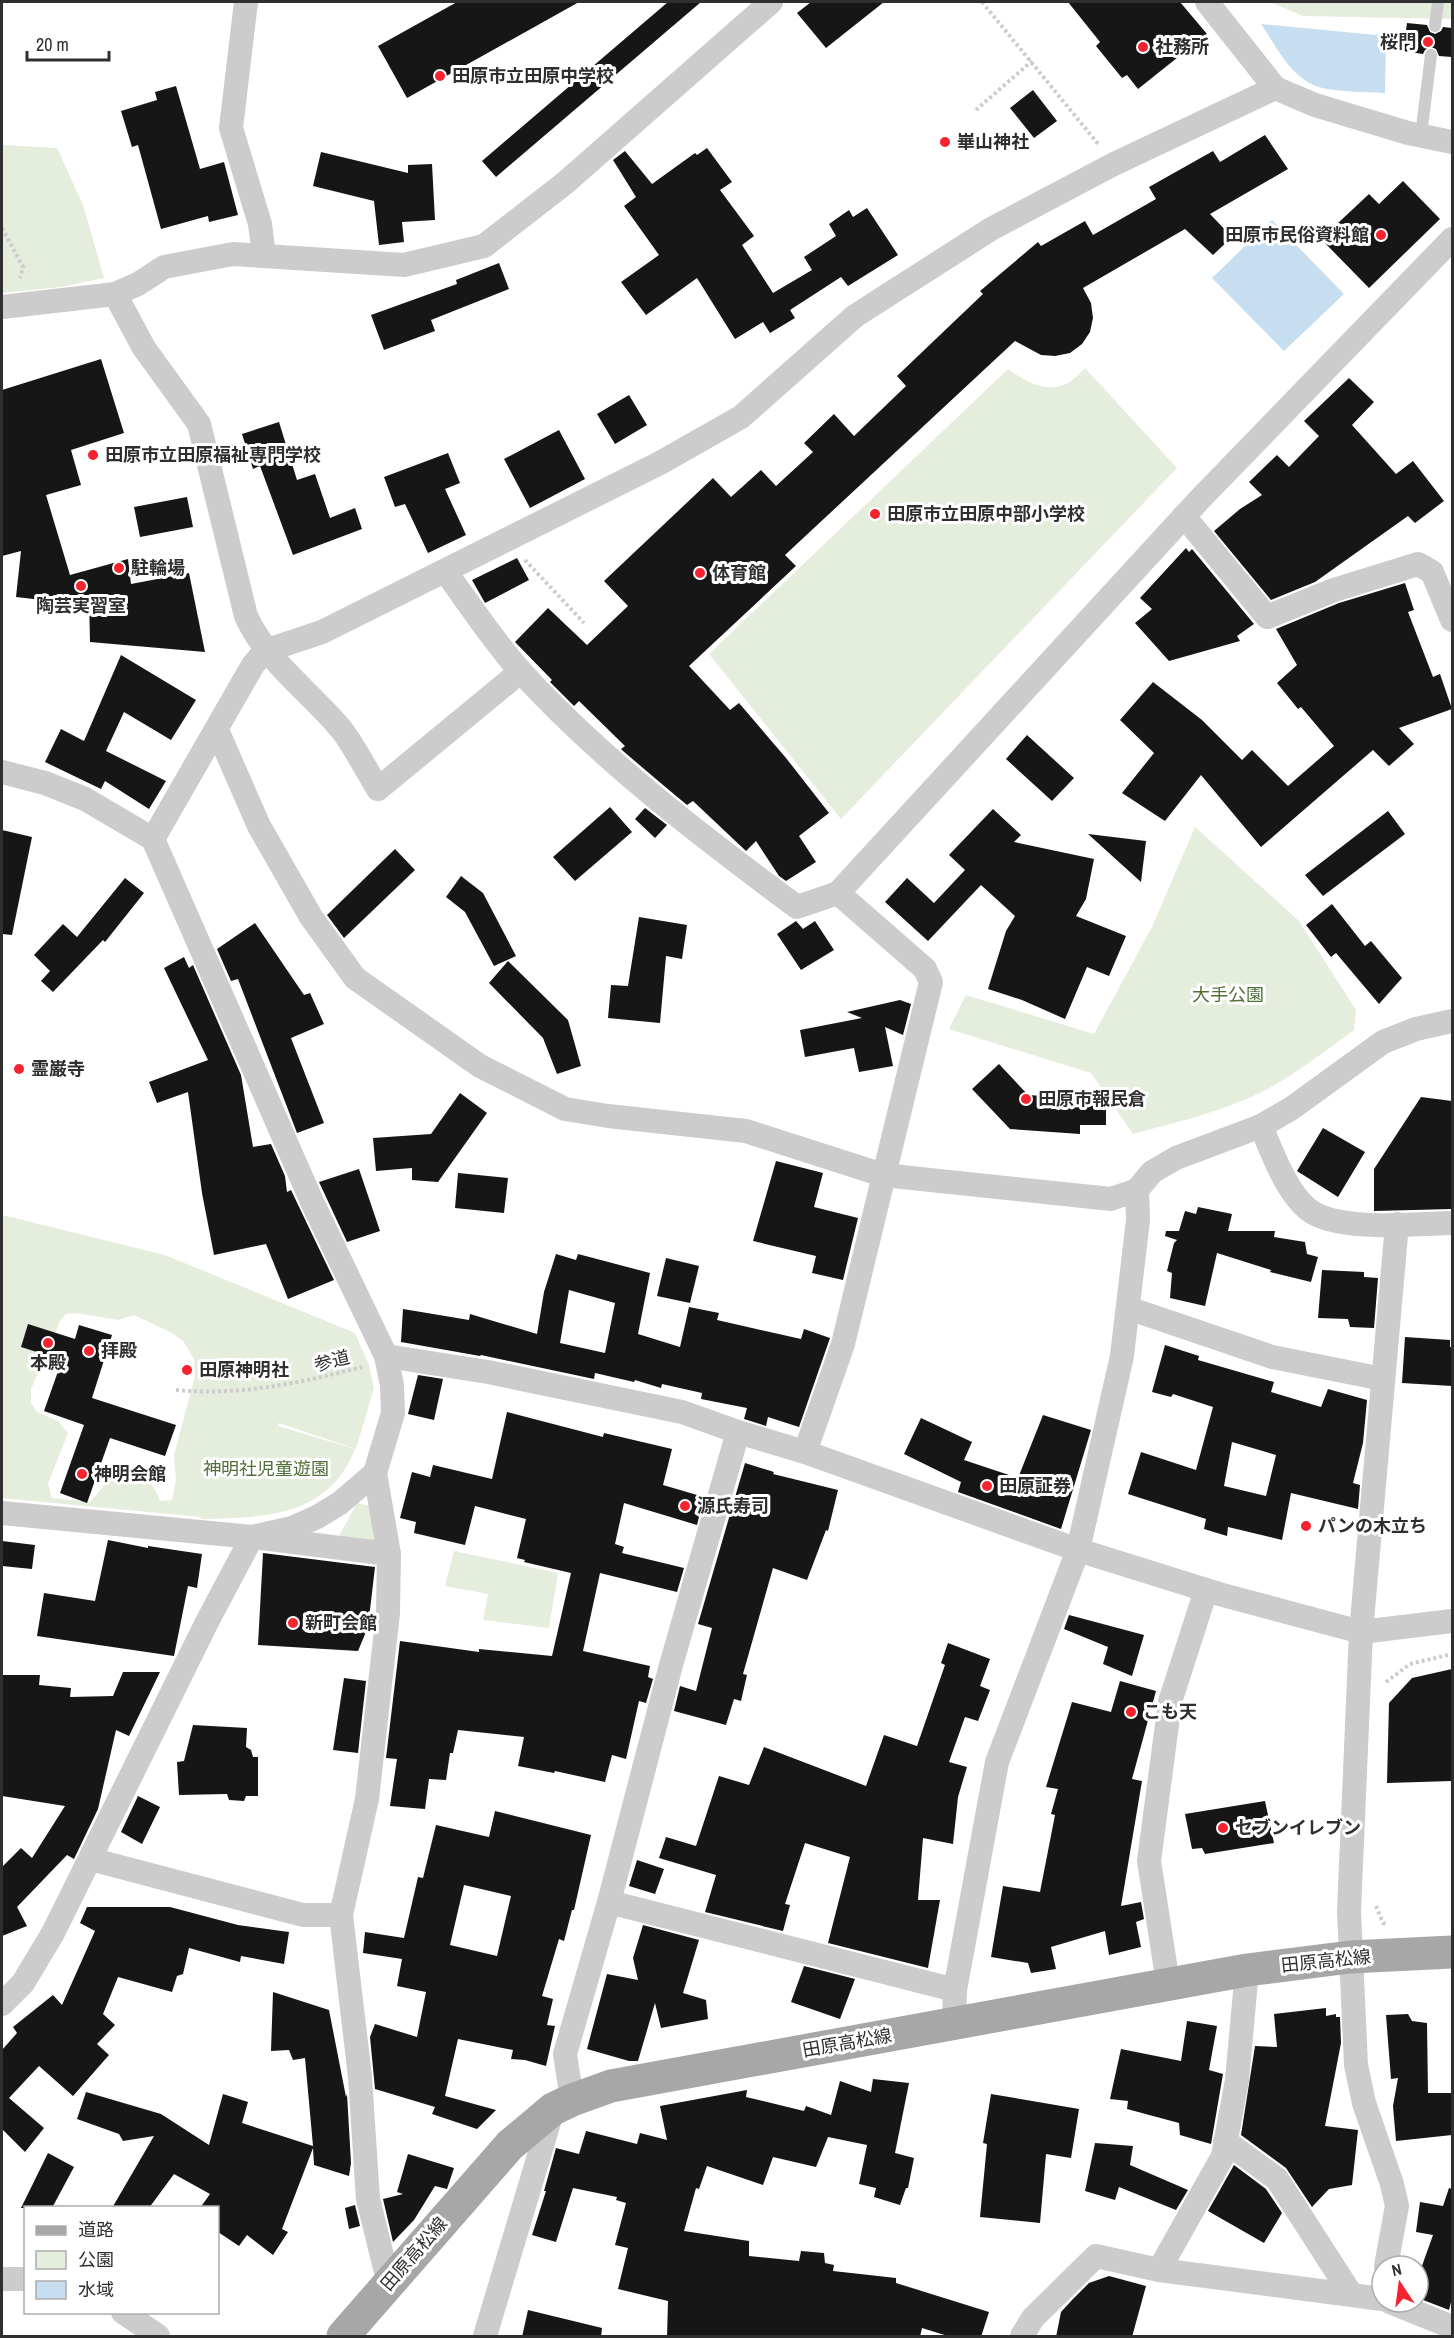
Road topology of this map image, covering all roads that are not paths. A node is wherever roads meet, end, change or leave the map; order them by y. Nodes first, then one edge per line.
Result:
1 (246, 2) edge
2 (771, 2) edge
3 (1207, 2) edge
4 (1438, 2) edge
5 (1435, 26) dead end
6 (1431, 55) dead end
7 (1275, 88) junction
8 (1408, 133) junction
9 (1452, 142) edge
10 (1452, 239) edge
11 (264, 255) junction
12 (115, 294) junction
13 (7, 306) edge
14 (1184, 516) junction
15 (445, 571) junction
16 (1452, 620) edge
17 (265, 651) junction
18 (520, 672) junction
19 (217, 730) junction
20 (2, 772) edge
21 (153, 839) junction
22 (838, 893) junction
23 (1452, 1021) edge
24 (1261, 1126) junction
25 (882, 1175) junction
26 (1137, 1190) junction
27 (1452, 1223) edge
28 (1397, 1224) junction
29 (1128, 1308) junction
30 (386, 1356) junction
31 (1383, 1379) junction
32 (738, 1432) junction
33 (805, 1452) junction
34 (375, 1473) junction
35 (2, 1513) edge
36 (252, 1537) junction
37 (1078, 1550) junction
38 (389, 1554) junction
39 (1206, 1590) junction
40 (1452, 1621) edge
41 (1361, 1632) junction
42 (90, 1859) junction
43 (609, 1902) junction
44 (341, 1915) junction
45 (1452, 1952) edge
46 (1350, 1956) junction
47 (1247, 1970) junction
48 (1168, 1983) junction
49 (955, 1990) junction
50 (2, 2004) edge
51 (954, 2022) junction
52 (563, 2104) junction
53 (1225, 2141) junction
54 (1388, 2254) edge
55 (1159, 2270) junction
56 (2, 2279) edge
57 (24, 2279) edge
58 (388, 2284) junction
59 (1351, 2294) junction
60 (1370, 2296) edge
61 (124, 2314) edge
62 (1422, 2314) edge
63 (1452, 2327) edge
64 (158, 2337) edge
65 (343, 2337) edge
66 (485, 2337) edge
67 (1022, 2337) edge

1 - 11 street
2 - 11 street
3 - 7 street
4 - 5 lane
6 - 8 lane
7 - 8 street
7 - 15 street
8 - 9 street
10 - 14 street
11 - 12 street
12 - 13 street
12 - 17 street
14 - 16 street
14 - 22 street
15 - 17 street
15 - 18 street
17 - 18 street
17 - 19 street
18 - 22 street
19 - 21 street
19 - 25 street
20 - 21 street
21 - 30 street
22 - 25 street
23 - 24 street
24 - 26 street
24 - 28 street
25 - 26 street
25 - 33 street
26 - 29 street
27 - 28 street
28 - 31 street
29 - 31 street
29 - 37 street
30 - 32 street
30 - 34 street
31 - 41 street
32 - 33 street
32 - 43 street
33 - 37 street
34 - 36 street
34 - 38 street
35 - 36 street
36 - 38 street
36 - 42 street
37 - 39 street
37 - 49 street
38 - 44 street
39 - 41 street
39 - 48 street
40 - 41 street
41 - 46 street
42 - 44 street
42 - 50 street
43 - 49 street
43 - 52 street
44 - 58 street
45 - 46 main road, 田原高松線
46 - 47 main road, 田原高松線
46 - 54 street
47 - 48 main road, 田原高松線
47 - 53 street
48 - 51 main road, 田原高松線
49 - 51 street
51 - 52 main road, 田原高松線
52 - 58 main road, 田原高松線
52 - 66 street
53 - 55 street
53 - 59 street
55 - 59 street
55 - 67 street
56 - 57 street
58 - 65 main road, 田原高松線
59 - 60 street
61 - 64 street
62 - 63 street

